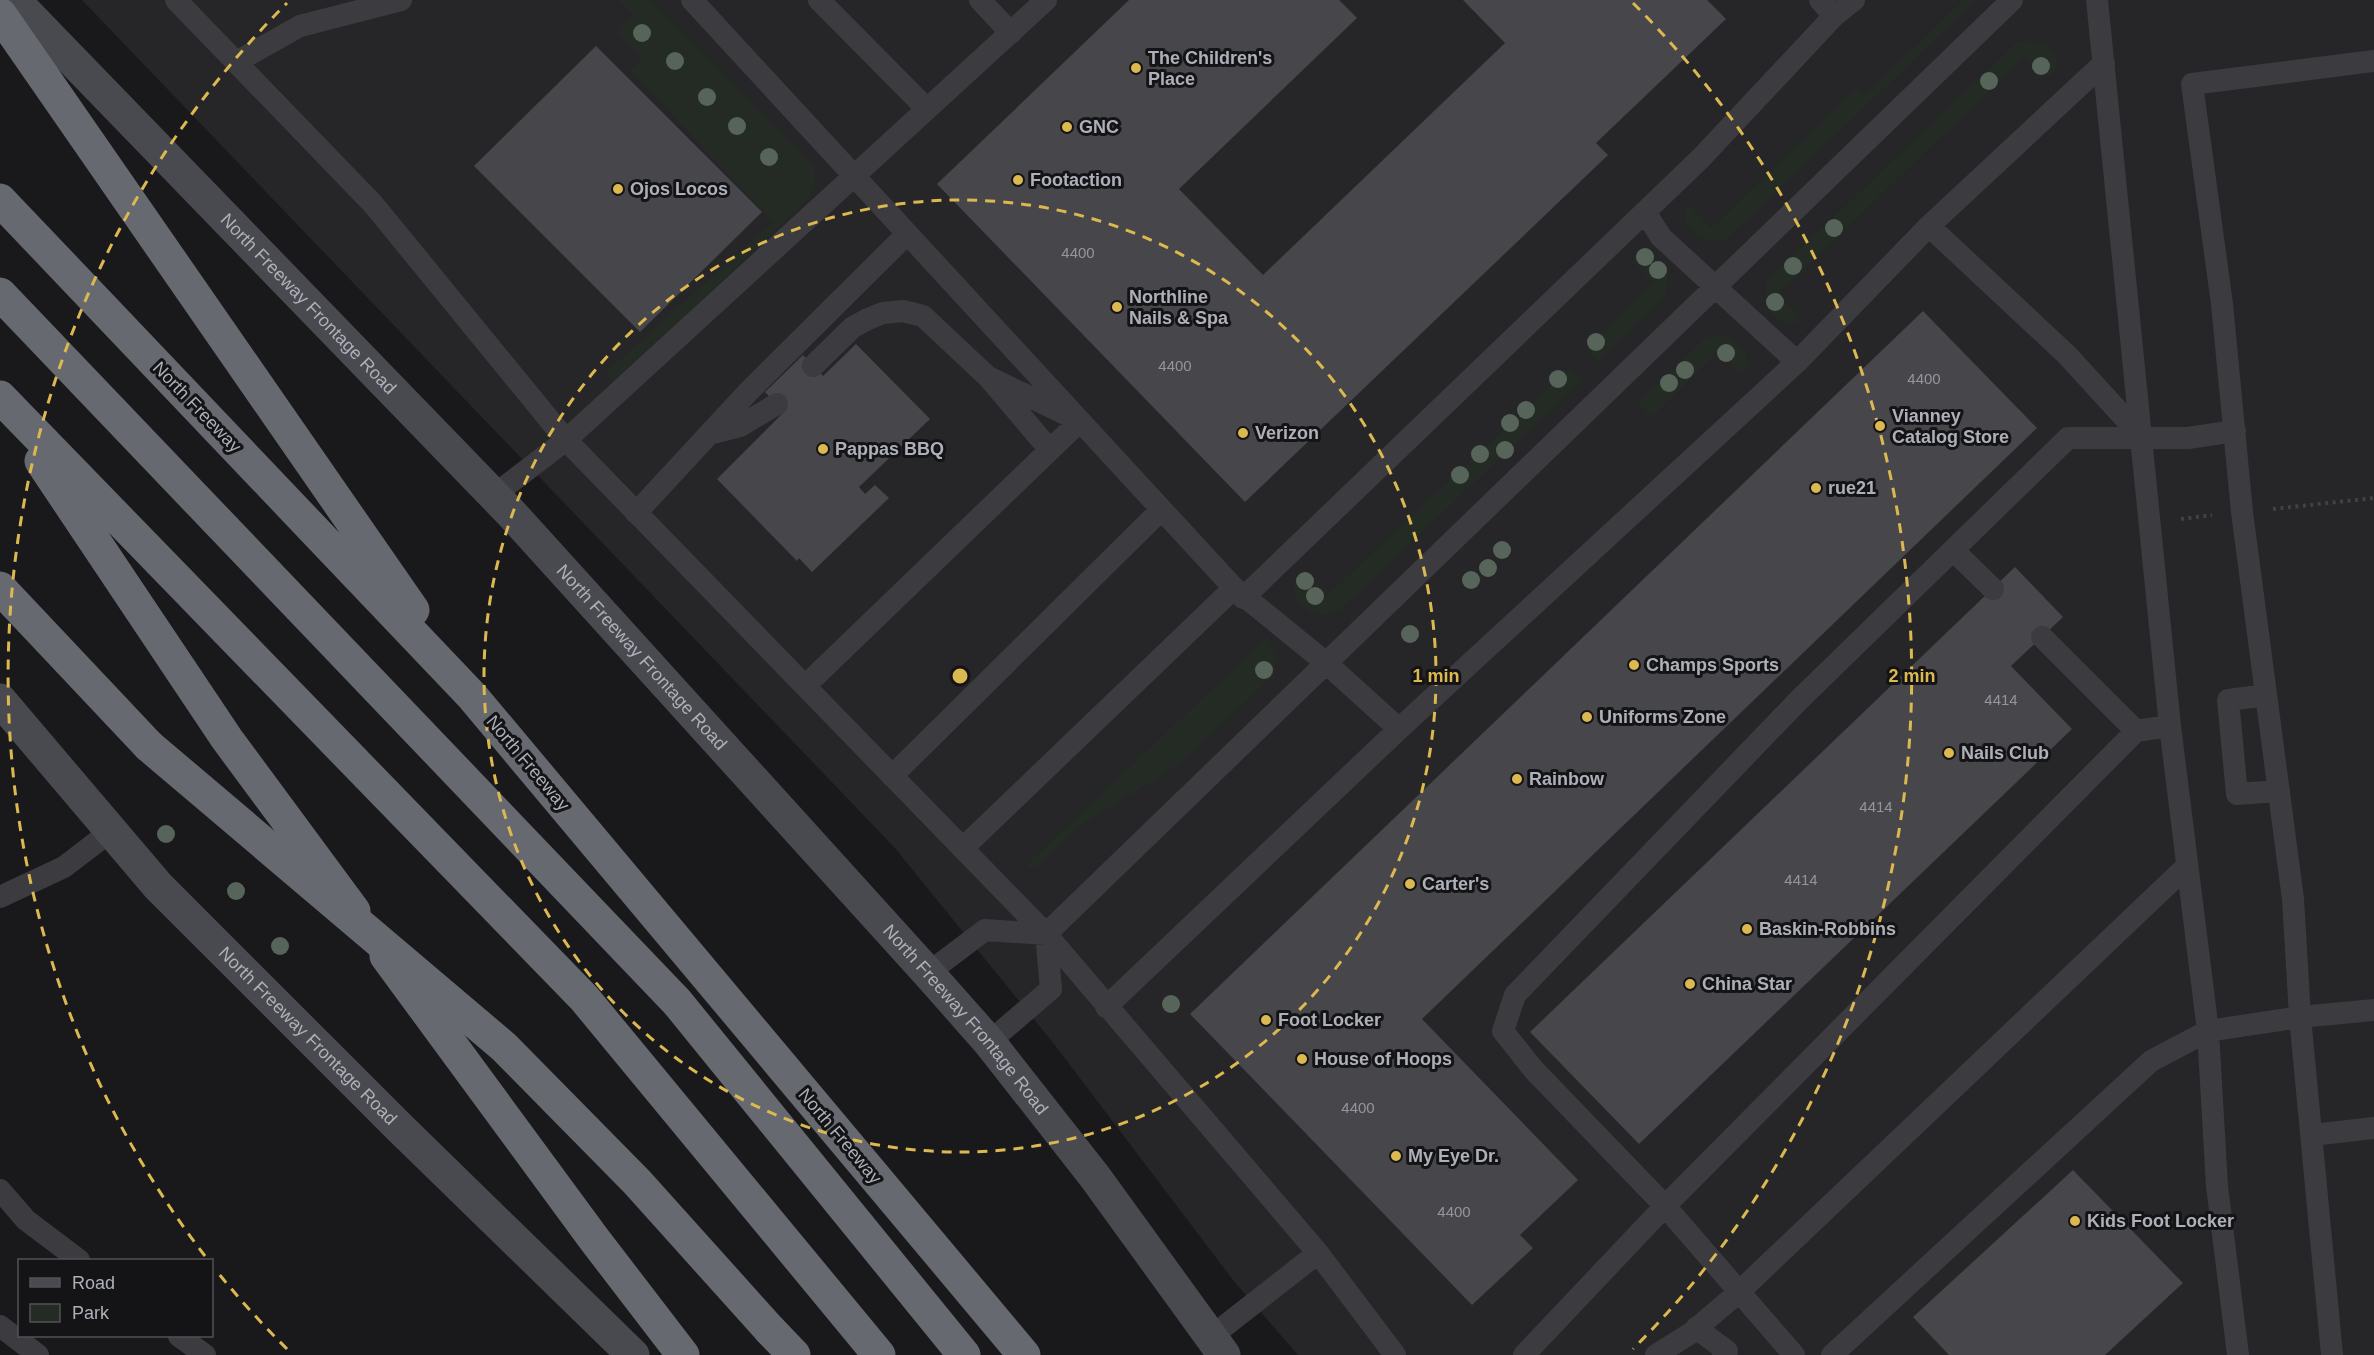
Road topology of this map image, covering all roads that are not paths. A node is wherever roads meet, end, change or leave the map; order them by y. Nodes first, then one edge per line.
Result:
1 (14, 0) edge
2 (176, 0) edge
3 (401, 0) edge
4 (692, 0) edge
5 (819, 0) edge
6 (980, 0) edge
7 (1046, 0) edge
8 (1854, 0) edge
9 (2012, 0) edge
10 (2097, 0) edge
11 (1827, 8) edge
12 (0, 14) edge
13 (1011, 33) junction
14 (2374, 61) edge
15 (236, 62) junction
16 (2104, 63) junction
17 (927, 109) junction
18 (854, 176) junction
19 (0, 200) edge
20 (1645, 212) junction
21 (1929, 226) junction
22 (907, 234) junction
23 (1714, 288) junction
24 (0, 294) edge
25 (1797, 362) junction
26 (813, 366) dead end
27 (988, 378) junction
28 (0, 399) edge
29 (777, 404) dead end
30 (1080, 421) junction
31 (2235, 431) junction
32 (709, 434) junction
33 (2143, 438) junction
34 (566, 440) junction
35 (1050, 450) junction
36 (494, 495) junction
37 (1161, 510) junction
38 (636, 513) junction
39 (1953, 550) junction
40 (0, 588) edge
41 (1992, 589) dead end
42 (1239, 593) junction
43 (2042, 637) dead end
44 (1324, 662) junction
45 (805, 686) junction
46 (2266, 695) junction
47 (472, 696) junction
48 (0, 700) edge
49 (2170, 726) junction
50 (1399, 729) junction
51 (2136, 730) junction
52 (892, 776) junction
53 (2279, 791) junction
54 (111, 831) junction
55 (963, 848) junction
56 (2186, 867) junction
57 (0, 897) edge
58 (1046, 934) junction
59 (928, 973) junction
60 (1106, 1007) junction
61 (2374, 1010) edge
62 (2300, 1017) junction
63 (2208, 1031) junction
64 (989, 1042) junction
65 (2374, 1128) edge
66 (2312, 1136) junction
67 (0, 1190) edge
68 (1665, 1206) junction
69 (1318, 1253) junction
70 (78, 1259) edge
71 (1739, 1292) junction
72 (0, 1326) edge
73 (1693, 1330) junction
74 (182, 1337) edge
75 (1218, 1345) edge
76 (38, 1355) edge
77 (205, 1355) edge
78 (633, 1355) edge
79 (683, 1355) edge
80 (794, 1355) edge
81 (879, 1355) edge
82 (964, 1355) edge
83 (1024, 1355) edge
84 (1395, 1355) edge
85 (1524, 1355) edge
86 (1656, 1355) edge
87 (1684, 1355) edge
88 (1723, 1355) edge
89 (1794, 1355) edge
90 (1832, 1355) edge
91 (2238, 1355) edge
92 (2332, 1355) edge

1 - 36 main road, North Freeway Frontage Road
2 - 15 lane
3 - 15 lane
4 - 18 lane
5 - 17 lane
6 - 13 lane
7 - 13 lane
8 - 11 lane
9 - 23 lane
10 - 16 lane
11 - 20 lane
12 - 47 highway
13 - 17 lane
14 - 31 lane
15 - 34 lane
16 - 21 lane
16 - 33 lane
17 - 18 lane
18 - 22 lane
18 - 34 lane
19 - 47 highway, North Freeway
20 - 23 lane
20 - 42 lane
21 - 25 lane
21 - 33 lane
22 - 30 lane
22 - 32 lane
23 - 25 lane
23 - 44 lane
24 - 82 highway
25 - 50 lane
26 - 27 lane
27 - 30 lane
27 - 35 lane
28 - 79 highway
28 - 81 highway
29 - 32 lane
30 - 35 lane
30 - 37 lane
31 - 33 lane
31 - 46 lane
32 - 38 lane
33 - 39 lane
33 - 49 lane
34 - 36 lane
34 - 38 lane
35 - 45 lane
36 - 59 main road, North Freeway Frontage Road
37 - 42 lane
37 - 52 lane
38 - 45 lane
39 - 41 lane
39 - 68 lane
40 - 80 highway, bridge
42 - 44 lane
42 - 55 lane
43 - 51 lane
44 - 50 lane
44 - 58 lane
45 - 52 lane
46 - 53 lane
46 - 53 lane
47 - 83 highway, North Freeway
48 - 54 main road, North Freeway Frontage Road
49 - 51 lane
49 - 56 lane
50 - 60 lane
51 - 68 lane
52 - 55 lane
53 - 62 lane
54 - 57 lane
54 - 78 main road, North Freeway Frontage Road
55 - 58 lane
56 - 63 lane
56 - 71 lane
58 - 59 lane
58 - 60 lane
58 - 64 lane
59 - 64 main road, North Freeway Frontage Road
60 - 69 lane
61 - 62 lane
62 - 63 lane
62 - 66 lane
63 - 90 lane
63 - 91 lane
64 - 75 main road, North Freeway Frontage Road
65 - 66 lane
66 - 92 lane
67 - 70 lane
68 - 71 lane
68 - 85 lane
69 - 75 lane
69 - 84 lane
71 - 73 lane
71 - 89 lane
72 - 76 lane
73 - 86 lane
73 - 87 lane
73 - 88 lane
74 - 77 lane

